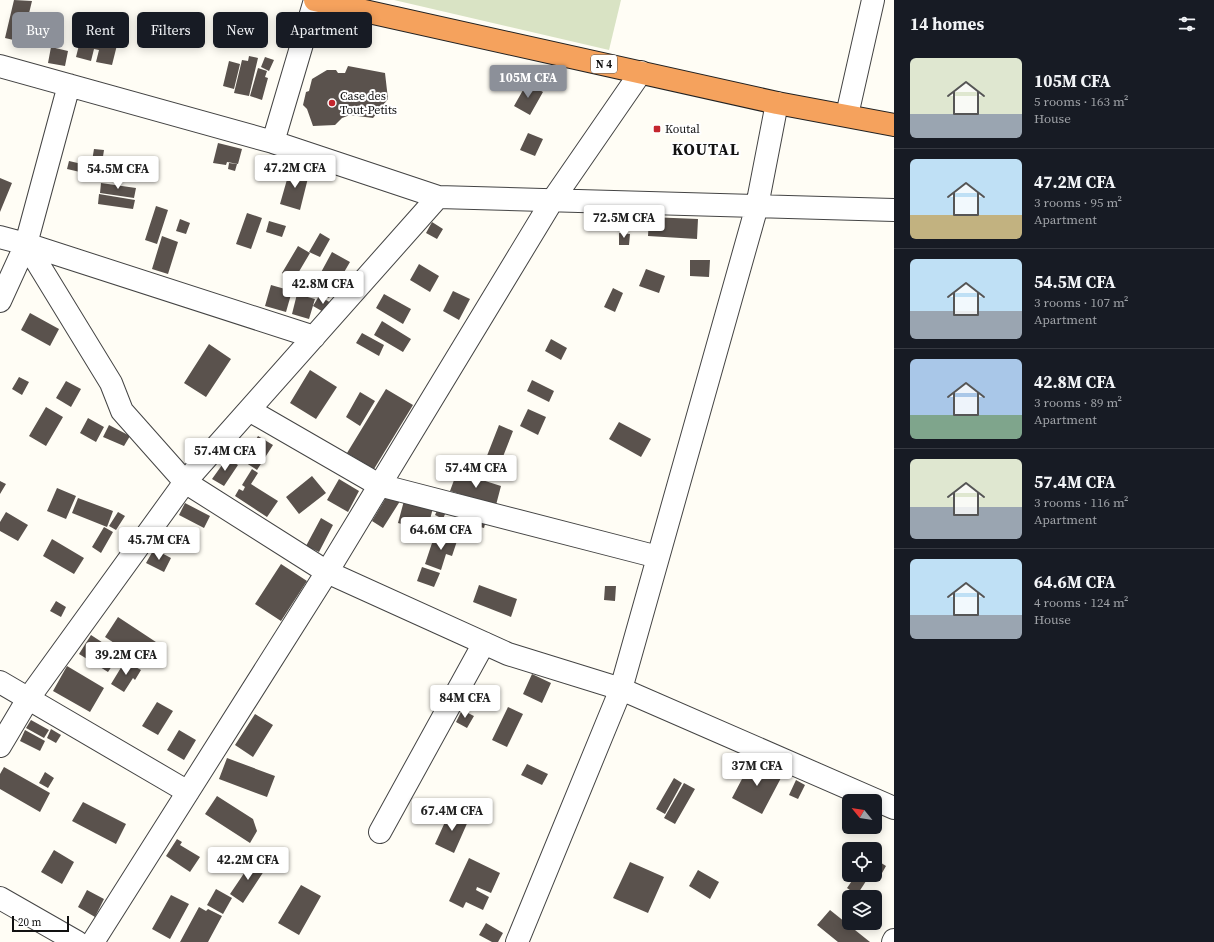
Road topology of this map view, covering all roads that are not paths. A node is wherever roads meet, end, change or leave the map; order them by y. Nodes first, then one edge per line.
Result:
1 (315, 0) edge
2 (873, 0) edge
3 (0, 66) edge
4 (641, 72) junction
5 (69, 85) junction
6 (777, 103) junction
7 (847, 115) junction
8 (894, 125) edge
9 (273, 142) junction
10 (438, 198) junction
11 (552, 200) junction
12 (757, 206) junction
13 (894, 210) edge
14 (0, 237) edge
15 (26, 244) junction
16 (0, 301) edge
17 (314, 337) junction
18 (249, 410) junction
19 (185, 482) junction
20 (379, 485) junction
21 (658, 557) junction
22 (326, 572) junction
23 (484, 643) junction
24 (0, 682) edge
25 (621, 689) junction
26 (28, 699) junction
27 (0, 746) edge
28 (188, 792) junction
29 (894, 808) edge
30 (380, 832) dead end
31 (0, 898) edge
32 (78, 942) edge
33 (93, 942) edge
34 (517, 942) edge

1 - 4 highway, N 4
1 - 9 street
2 - 7 street
3 - 5 street
4 - 6 highway, N 4
4 - 11 street
5 - 9 street
5 - 15 street
6 - 7 highway, N 4
6 - 12 street
7 - 8 highway, N 4
9 - 10 street
10 - 11 street
10 - 17 street
11 - 12 street
11 - 20 street
12 - 13 street
12 - 21 street
14 - 15 street
15 - 16 street
15 - 17 street
15 - 19 street
17 - 18 street
18 - 19 street
18 - 20 street
19 - 22 street
19 - 26 street
20 - 21 street
20 - 22 street
21 - 25 street
22 - 23 street
22 - 28 street
23 - 25 street
23 - 30 street
24 - 26 street
25 - 29 street
25 - 34 street
26 - 27 street
26 - 28 street
28 - 33 street
31 - 32 street

